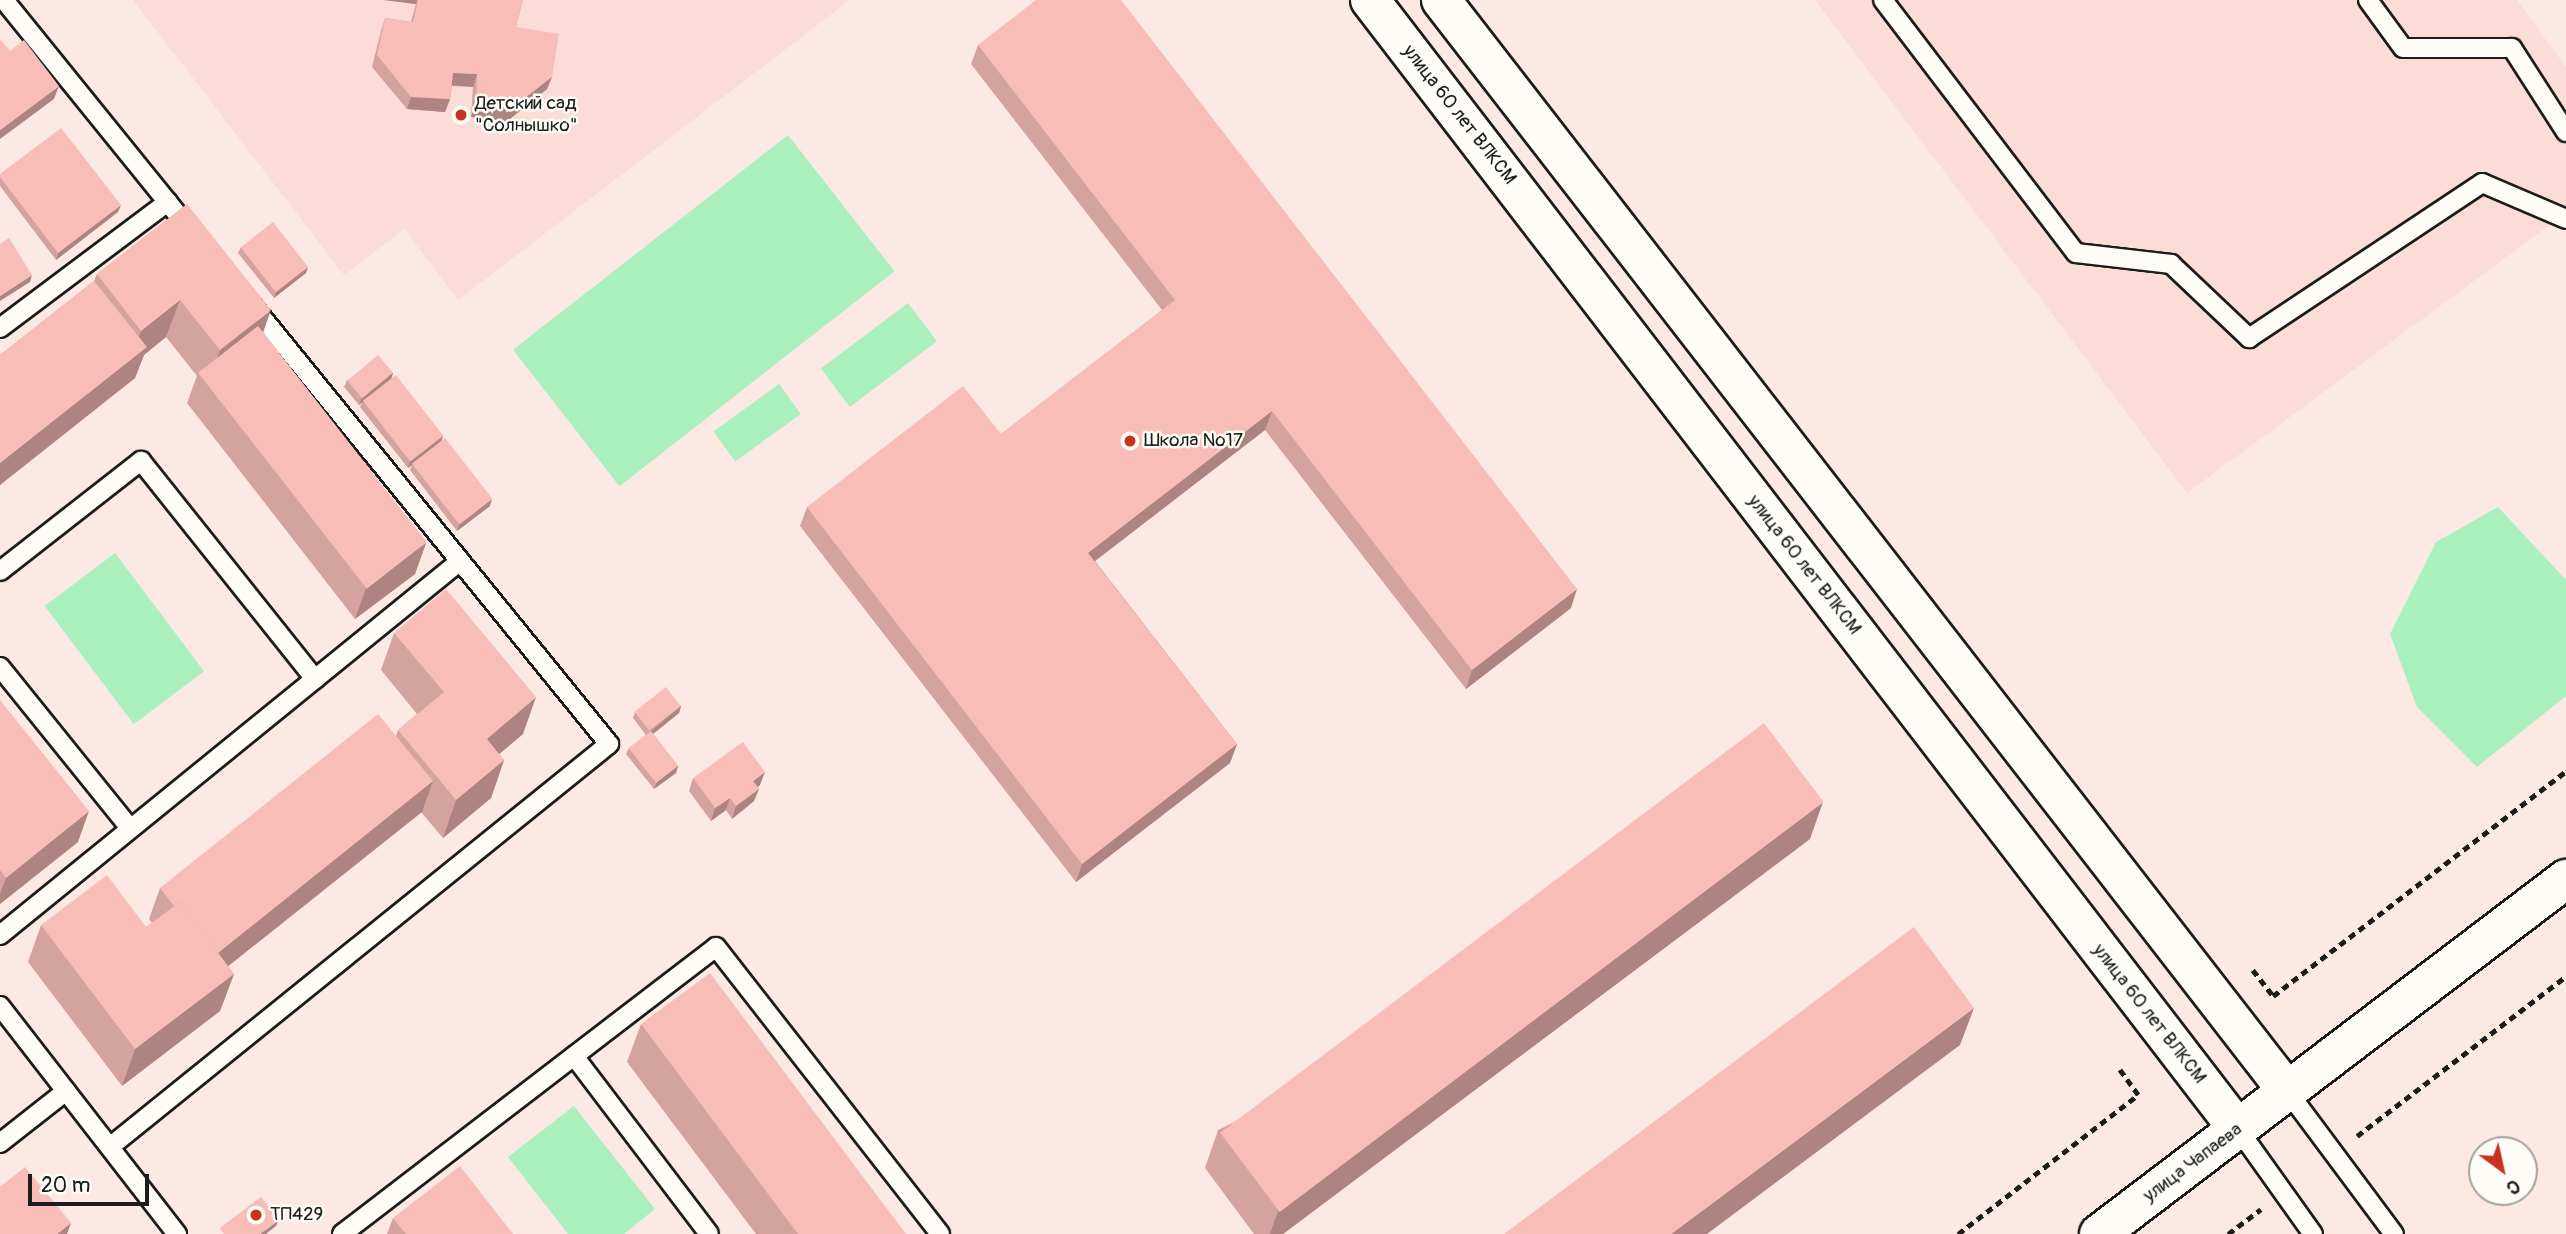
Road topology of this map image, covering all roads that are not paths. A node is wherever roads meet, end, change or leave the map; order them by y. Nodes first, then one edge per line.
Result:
1 (4, 0) edge
2 (1370, 0) edge
3 (1441, 0) edge
4 (1883, 0) edge
5 (2368, 0) edge
6 (2566, 132) edge
7 (168, 202) junction
8 (2566, 219) edge
9 (202, 244) edge
10 (237, 287) edge
11 (0, 328) edge
12 (460, 561) junction
13 (0, 571) edge
14 (0, 667) edge
15 (314, 678) junction
16 (130, 828) junction
17 (2566, 879) edge
18 (0, 935) edge
19 (0, 1006) edge
20 (574, 1056) junction
21 (66, 1091) junction
22 (2288, 1092) junction
23 (2238, 1129) junction
24 (0, 1143) edge
25 (111, 1146) junction
26 (177, 1234) edge
27 (342, 1234) edge
28 (709, 1234) edge
29 (940, 1234) edge
30 (2098, 1234) edge
31 (2313, 1234) edge
32 (2394, 1234) edge

1 - 7 lane
2 - 23 street, улица 60 лет ВЛКСМ
3 - 22 street
4 - 8 lane
5 - 6 lane
7 - 9 lane
7 - 11 lane
10 - 12 lane
12 - 15 lane
12 - 25 lane
13 - 15 lane
14 - 16 lane
15 - 16 lane
16 - 18 lane
17 - 22 street, улица Чапаева
19 - 21 lane
20 - 27 lane
20 - 28 lane
20 - 29 lane
21 - 24 lane
21 - 25 lane
22 - 23 street, улица Чапаева
22 - 32 lane
23 - 30 street, улица Чапаева
23 - 31 lane
25 - 26 lane

